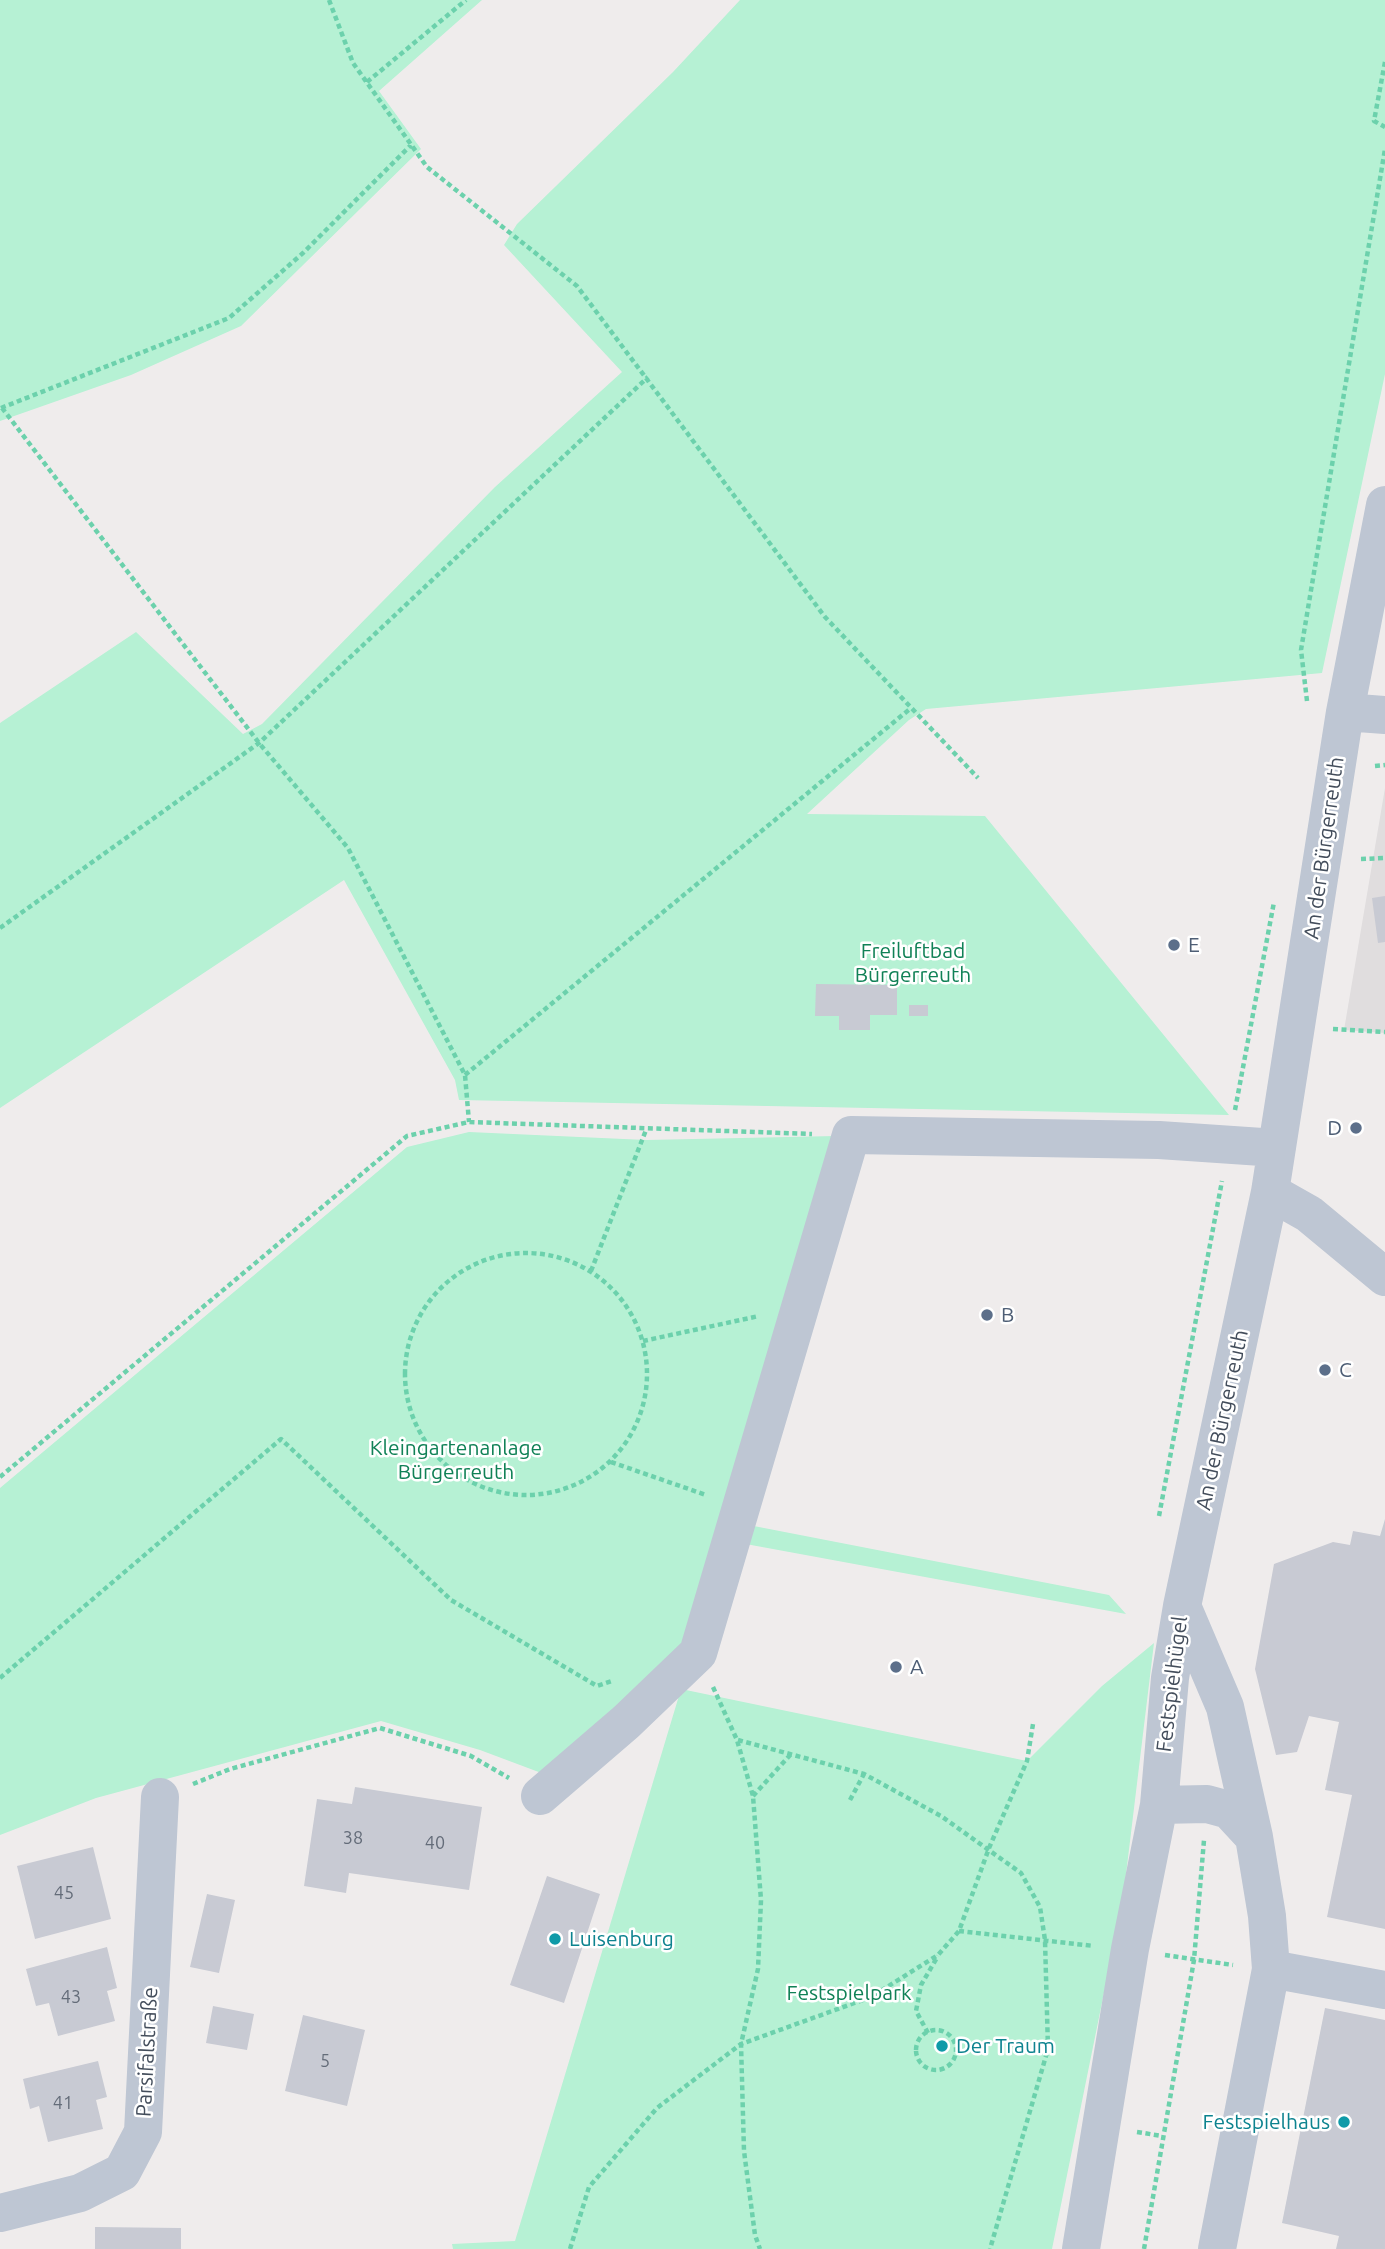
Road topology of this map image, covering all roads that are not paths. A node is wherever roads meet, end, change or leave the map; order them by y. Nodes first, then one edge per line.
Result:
1 (1385, 505) edge
2 (1345, 712) junction
3 (1385, 715) edge
4 (1277, 1148) junction
5 (1270, 1192) junction
6 (1385, 1277) edge
7 (1182, 1606) junction
8 (540, 1796) road end
9 (160, 1797) road end
10 (1158, 1805) junction
11 (1254, 1837) junction
12 (1271, 1969) junction
13 (1385, 1990) edge
14 (0, 2213) edge
15 (1081, 2249) edge
16 (1217, 2249) edge

1 - 2 street, An der Bürgerreuth
2 - 3 street
2 - 4 street, An der Bürgerreuth
4 - 5 street, An der Bürgerreuth
4 - 8 street
5 - 6 street
5 - 7 street, An der Bürgerreuth
7 - 10 street, Festspielhügel
7 - 11 street, Festspielhügel
9 - 14 street, Parsifalstraße
10 - 11 street
10 - 15 street, Festspielhügel
11 - 12 street, Festspielhügel
12 - 13 street
12 - 16 street, Festspielhügel

